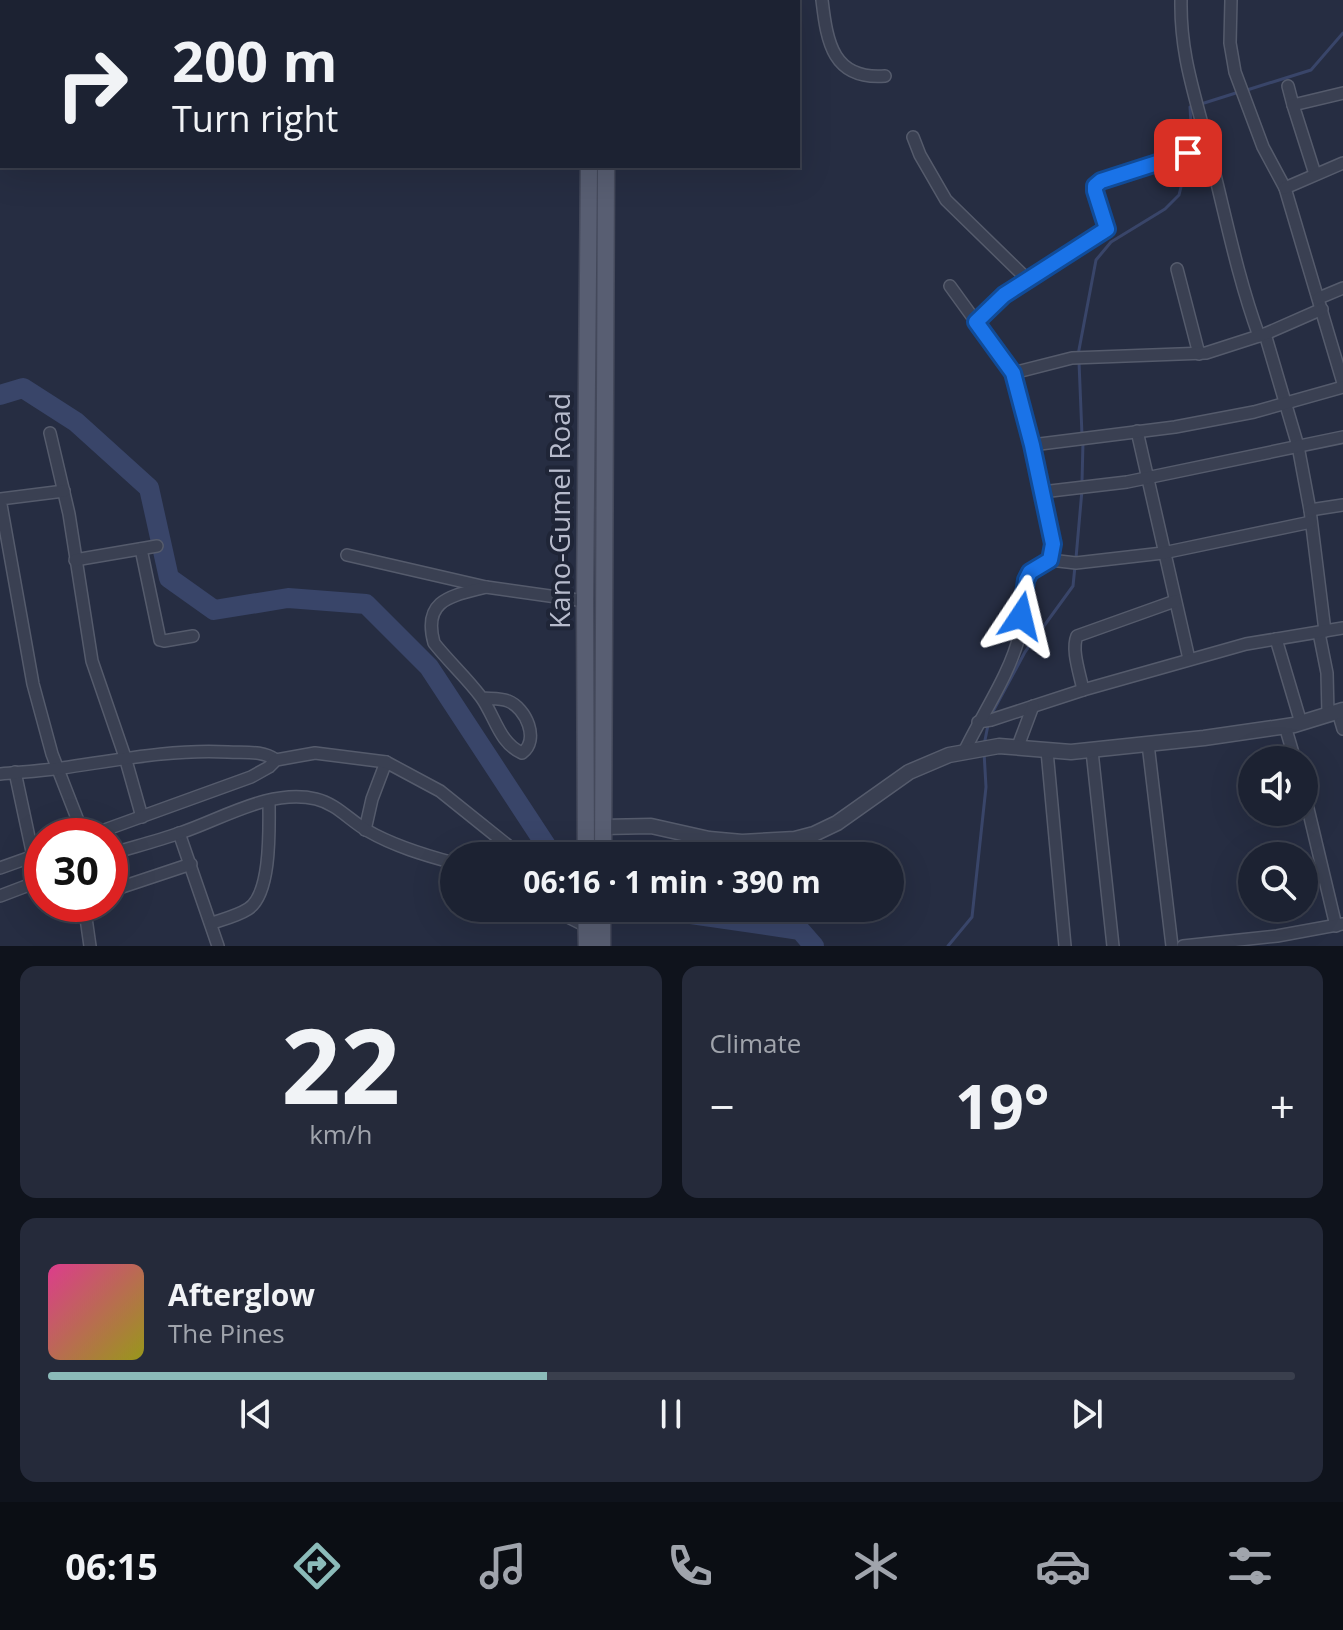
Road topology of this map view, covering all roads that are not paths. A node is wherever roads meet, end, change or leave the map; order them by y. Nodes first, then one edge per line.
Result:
1 (822, 0) edge
2 (1181, 0) edge
3 (1231, 0) edge
4 (885, 76) dead end
5 (1288, 86) dead end
6 (1343, 93) edge
7 (1293, 105) junction
8 (913, 137) dead end
9 (1209, 149) junction
10 (1343, 163) edge
11 (589, 168) edge
12 (606, 168) edge
13 (1315, 174) junction
14 (1285, 188) junction
15 (1177, 269) dead end
16 (1028, 280) junction
17 (950, 286) dead end
18 (1343, 288) edge
19 (1321, 303) junction
20 (976, 322) junction
21 (1262, 335) junction
22 (1199, 354) junction
23 (1013, 373) junction
24 (1343, 385) edge
25 (1287, 403) junction
26 (1137, 431) junction
27 (50, 433) dead end
28 (1343, 437) edge
29 (1032, 445) junction
30 (1298, 446) junction
31 (1146, 478) junction
32 (603, 481) junction
33 (585, 482) junction
34 (64, 491) junction
35 (1042, 492) junction
36 (1343, 505) edge
37 (1311, 516) junction
38 (157, 546) dead end
39 (141, 549) junction
40 (1163, 553) junction
41 (347, 555) dead end
42 (75, 560) junction
43 (1050, 560) junction
44 (486, 587) junction
45 (15, 588) junction
46 (0, 591) edge
47 (585, 601) junction
48 (1175, 601) junction
49 (1343, 628) edge
50 (1322, 632) junction
51 (193, 636) dead end
52 (1276, 639) junction
53 (1189, 659) junction
54 (1083, 690) junction
55 (482, 698) junction
56 (1033, 706) junction
57 (1336, 712) edge
58 (985, 721) junction
59 (1301, 723) junction
60 (1285, 726) junction
61 (1343, 729) edge
62 (1148, 744) junction
63 (1018, 746) junction
64 (1291, 746) edge
65 (978, 750) junction
66 (1047, 751) junction
67 (1092, 751) junction
68 (125, 757) junction
69 (276, 760) junction
70 (386, 762) junction
71 (57, 768) junction
72 (15, 772) junction
73 (0, 773) edge
74 (269, 801) junction
75 (142, 817) junction
76 (28, 818) edge
77 (78, 818) edge
78 (128, 822) edge
79 (1313, 826) edge
80 (603, 827) junction
81 (365, 830) junction
82 (179, 833) junction
83 (504, 842) edge
84 (586, 842) edge
85 (603, 842) edge
86 (128, 849) edge
87 (24, 859) edge
88 (440, 859) edge
89 (191, 864) junction
90 (0, 868) edge
91 (128, 885) edge
92 (24, 887) edge
93 (0, 896) edge
94 (87, 922) edge
95 (580, 922) edge
96 (586, 922) edge
97 (602, 922) edge
98 (212, 923) junction
99 (1339, 925) edge
100 (586, 926) junction
101 (1279, 941) edge
102 (1210, 945) edge
103 (90, 946) edge
104 (218, 946) edge
105 (587, 946) edge
106 (602, 946) edge
107 (1065, 946) edge
108 (1113, 946) edge
109 (1172, 946) edge
110 (1183, 946) edge

1 - 4 street
2 - 9 street
3 - 14 street
5 - 7 street
6 - 7 street
7 - 13 street
8 - 16 street
9 - 16 street
9 - 21 street
10 - 13 street
11 - 33 main road, Kano-Gumel Road
12 - 32 main road, Kano-Gumel Road
13 - 14 street
14 - 19 street
15 - 22 street
16 - 20 street
17 - 20 street
18 - 19 street
19 - 21 street
19 - 24 street
20 - 23 street
21 - 22 street
21 - 25 street
22 - 23 street
23 - 29 street
24 - 25 street
25 - 26 street
25 - 30 street
26 - 29 street
26 - 31 street
27 - 34 street
28 - 30 street
29 - 35 street
30 - 31 street
30 - 37 street
31 - 35 street
31 - 40 street
32 - 33 main road
32 - 80 main road, Kano-Gumel Road
33 - 47 main road, Kano-Gumel Road
34 - 42 street
34 - 45 street
35 - 43 street
36 - 37 street
37 - 40 street
37 - 50 street
38 - 39 street
39 - 42 street
39 - 51 street
40 - 43 street
40 - 48 street
41 - 44 street
42 - 68 street
43 - 58 street
44 - 47 street
44 - 55 street
45 - 46 street
45 - 71 street
47 - 84 main road, Kano-Gumel Road
48 - 53 street
48 - 54 street
49 - 50 street
50 - 52 street
50 - 57 street
52 - 53 street
52 - 59 street
53 - 54 street
54 - 56 street
55 - 55 street
56 - 58 street
56 - 63 street
57 - 59 street
57 - 61 street
58 - 65 street
59 - 60 street
60 - 62 street
60 - 64 street
62 - 67 street
62 - 109 street
63 - 65 street
63 - 66 street
65 - 80 street
66 - 67 street
66 - 107 street
67 - 108 street
68 - 69 street
68 - 71 street
68 - 75 street
69 - 70 street
69 - 75 street
70 - 81 street
70 - 83 street
71 - 72 street
71 - 77 street
72 - 73 street
72 - 76 street
74 - 81 street
74 - 82 street
74 - 98 street
75 - 78 street
79 - 99 street
80 - 85 main road, Kano-Gumel Road
81 - 88 street
82 - 86 street
82 - 89 street
87 - 90 street
89 - 91 street
89 - 98 street
92 - 93 street
94 - 103 street
95 - 100 street
96 - 100 main road
97 - 106 main road
98 - 104 street
99 - 101 street
100 - 105 main road
101 - 102 street
102 - 110 street

